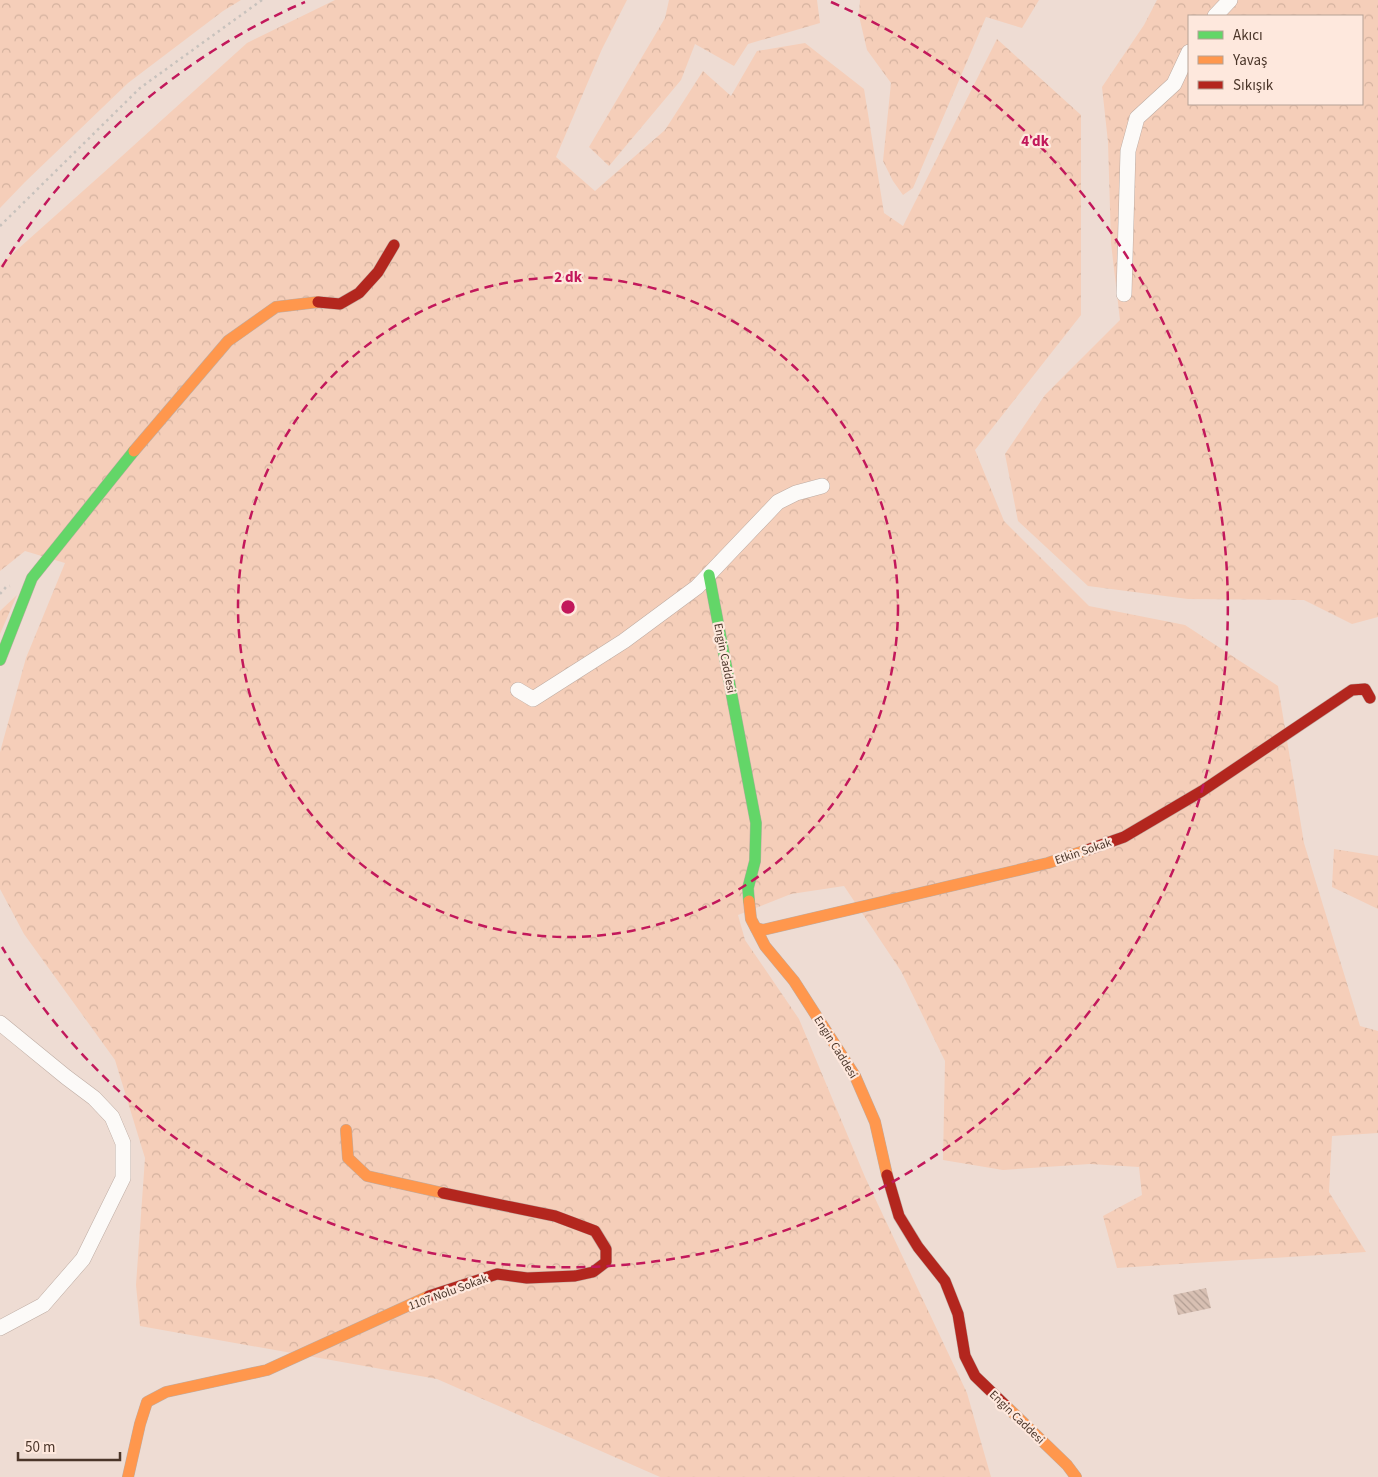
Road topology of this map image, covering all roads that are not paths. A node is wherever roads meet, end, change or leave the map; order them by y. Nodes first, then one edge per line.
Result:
1 (1230, 0) edge
2 (1216, 15) edge
3 (1188, 54) edge
4 (394, 245) dead end
5 (1124, 294) dead end
6 (822, 486) dead end
7 (709, 575) junction
8 (0, 660) edge
9 (518, 690) dead end
10 (1370, 698) dead end
11 (756, 928) junction
12 (0, 1023) edge
13 (346, 1130) dead end
14 (0, 1328) edge
15 (128, 1477) edge
16 (1076, 1477) edge

1 - 2 street
3 - 5 street
4 - 8 street
6 - 7 street
7 - 9 street
7 - 11 street, Engin Caddesi
10 - 11 street, Etkin Sokak
11 - 16 street, Engin Caddesi
12 - 14 street
13 - 15 street, 1107 Nolu Sokak

